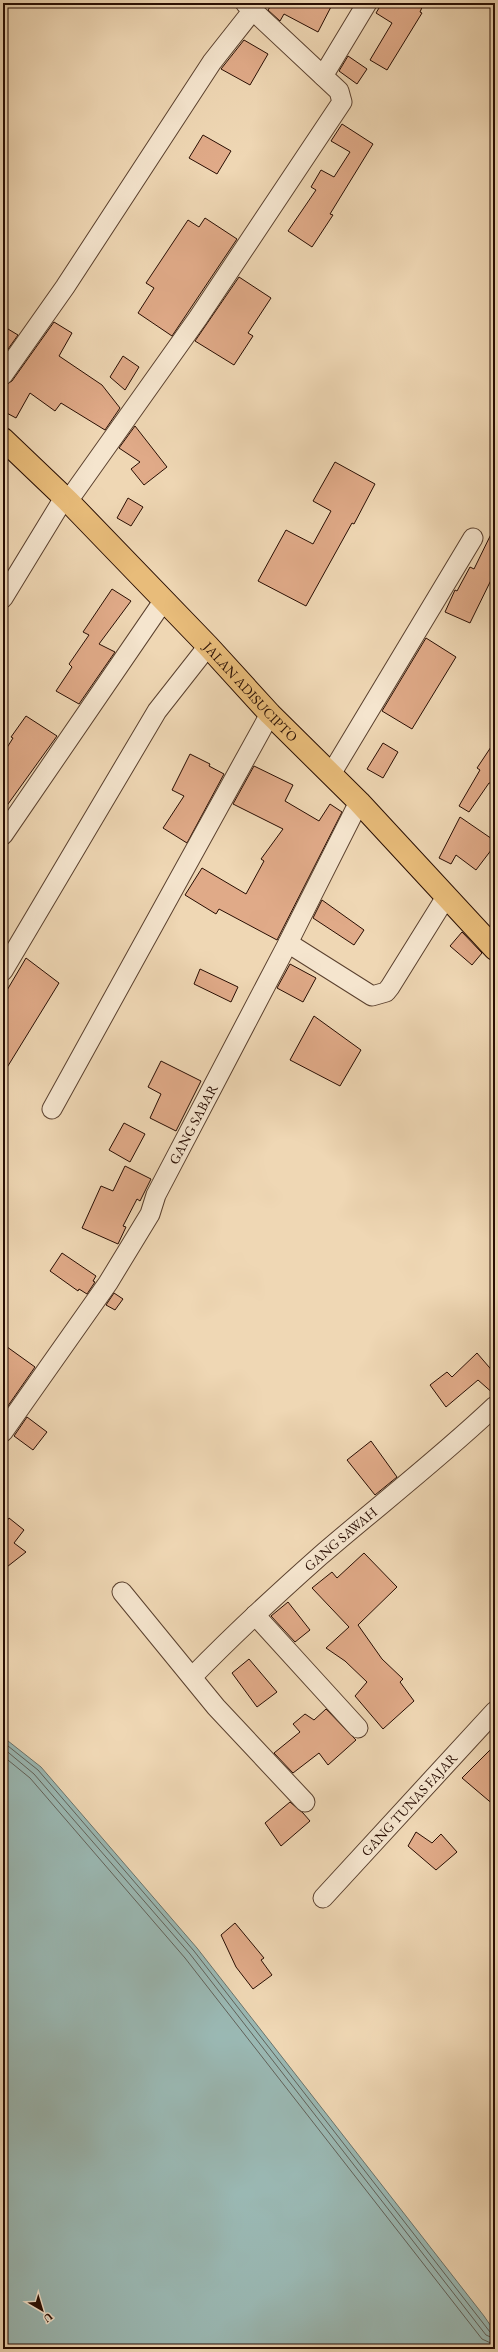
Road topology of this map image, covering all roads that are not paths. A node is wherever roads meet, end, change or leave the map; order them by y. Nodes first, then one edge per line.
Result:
1 (366, 3) edge
2 (249, 7) edge
3 (324, 76) junction
4 (3, 375) edge
5 (3, 439) edge
6 (66, 500) junction
7 (473, 538) dead end
8 (3, 598) edge
9 (164, 600) junction
10 (208, 646) junction
11 (270, 714) junction
12 (331, 774) junction
13 (359, 802) junction
14 (3, 835) edge
15 (446, 898) junction
16 (288, 943) junction
17 (495, 949) edge
18 (3, 971) edge
19 (52, 1109) dead end
20 (495, 1406) edge
21 (3, 1432) edge
22 (122, 1592) dead end
23 (255, 1615) junction
24 (192, 1677) junction
25 (495, 1711) edge
26 (358, 1728) dead end
27 (305, 1802) dead end
28 (323, 1898) dead end

1 - 3 street
2 - 3 street
2 - 4 street
3 - 6 street
5 - 6 main road, JALAN ADISUCIPTO
6 - 8 street
6 - 9 main road, JALAN ADISUCIPTO
7 - 12 street
9 - 10 main road, JALAN ADISUCIPTO
9 - 14 street
10 - 11 main road, JALAN ADISUCIPTO
10 - 18 street
11 - 12 main road, JALAN ADISUCIPTO
11 - 19 street
12 - 13 main road, JALAN ADISUCIPTO
13 - 15 main road, JALAN ADISUCIPTO
13 - 16 street, GANG SABAR
15 - 16 street
15 - 17 main road, JALAN ADISUCIPTO
16 - 21 street, GANG SABAR
20 - 23 street, GANG SAWAH
22 - 24 street
23 - 24 street, GANG SAWAH
23 - 26 street
24 - 27 street
25 - 28 street, GANG TUNAS FAJAR

